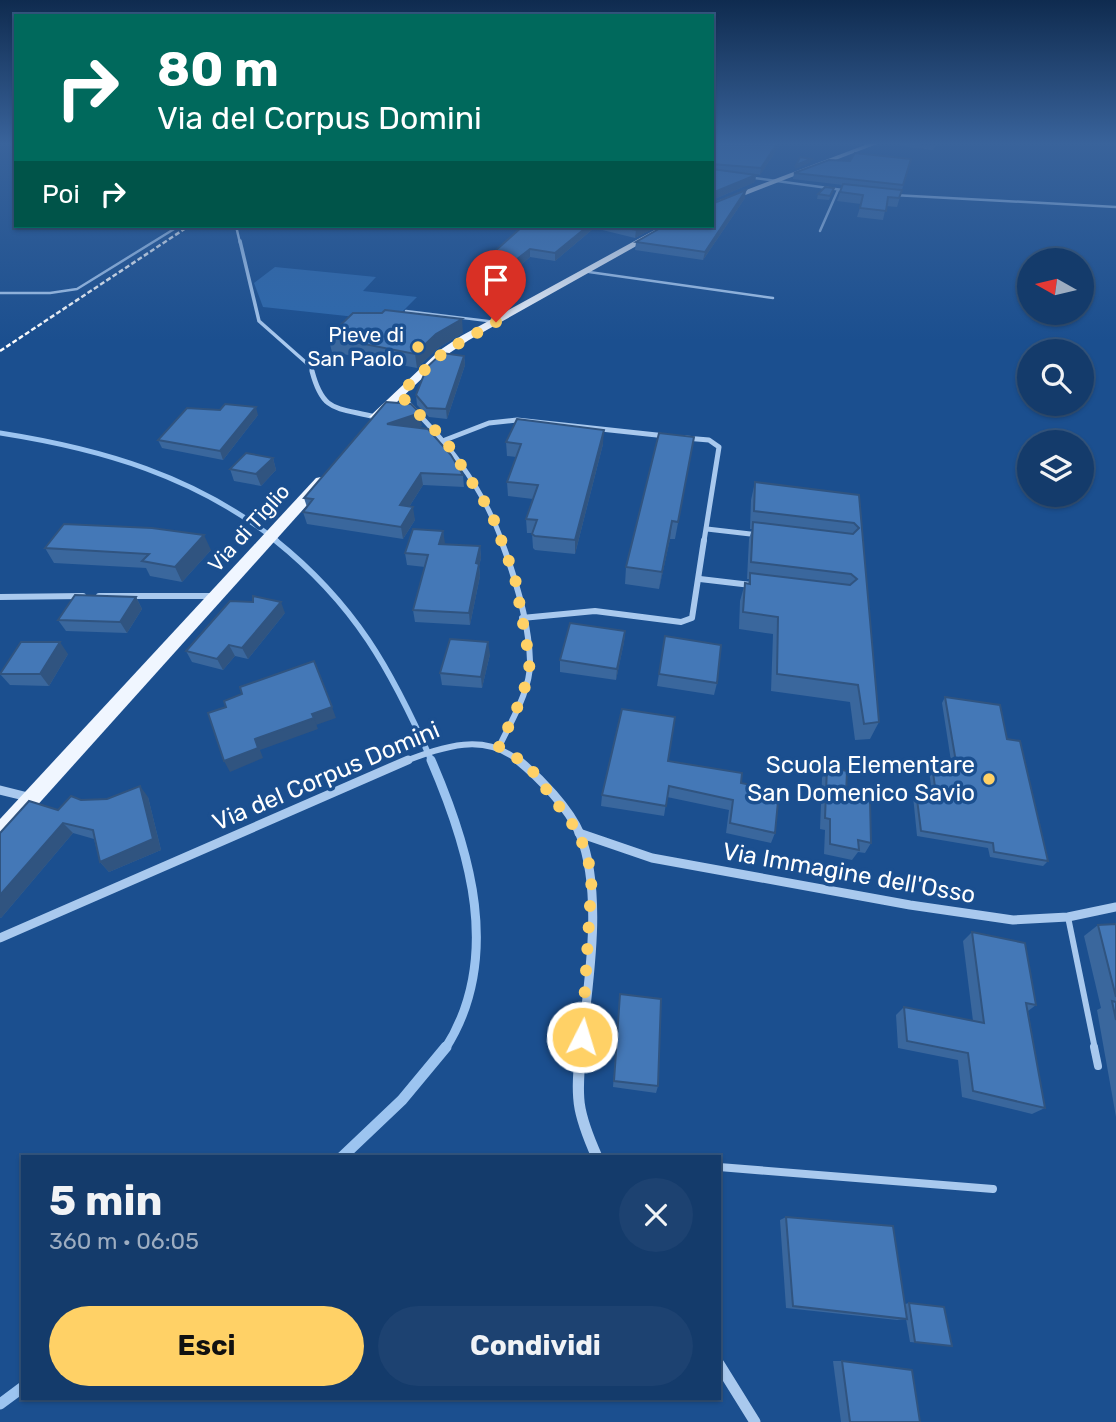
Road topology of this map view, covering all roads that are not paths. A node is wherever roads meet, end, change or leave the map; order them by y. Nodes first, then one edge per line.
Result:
1 (830, 208) edge
2 (176, 228) edge
3 (236, 228) edge
4 (665, 228) edge
5 (820, 232) dead end
6 (589, 272) junction
7 (0, 293) edge
8 (773, 298) dead end
9 (406, 311) edge
10 (496, 322) junction
11 (399, 394) junction
12 (372, 421) joint
13 (445, 440) junction
14 (332, 469) edge
15 (707, 529) junction
16 (771, 537) edge
17 (700, 579) junction
18 (765, 587) edge
19 (217, 596) junction
20 (0, 597) edge
21 (522, 618) junction
22 (499, 747) junction
23 (0, 790) edge
24 (32, 798) junction
25 (0, 833) edge
26 (579, 833) junction
27 (1116, 908) edge
28 (1068, 917) junction
29 (0, 938) edge
30 (1098, 1066) dead end
31 (596, 1155) edge
32 (721, 1167) edge
33 (993, 1189) dead end
34 (721, 1367) edge
35 (755, 1422) edge

1 - 5 lane
2 - 7 lane
3 - 12 street
4 - 6 main road
6 - 8 lane
6 - 10 main road
9 - 10 lane
10 - 11 main road
11 - 12 main road
11 - 13 street
13 - 15 street
13 - 21 street
14 - 19 main road, Via di Tiglio
15 - 16 street
15 - 17 street
17 - 18 street
17 - 21 street
19 - 20 street
19 - 24 main road, Via di Tiglio
21 - 22 street
22 - 26 street
22 - 29 street, Via del Corpus Domini
23 - 24 street
24 - 25 main road, Via di Tiglio
26 - 28 street, Via Immagine dell'Osso
26 - 31 street
27 - 28 street, Via Immagine dell'Osso
28 - 30 lane
32 - 33 lane
34 - 35 street

